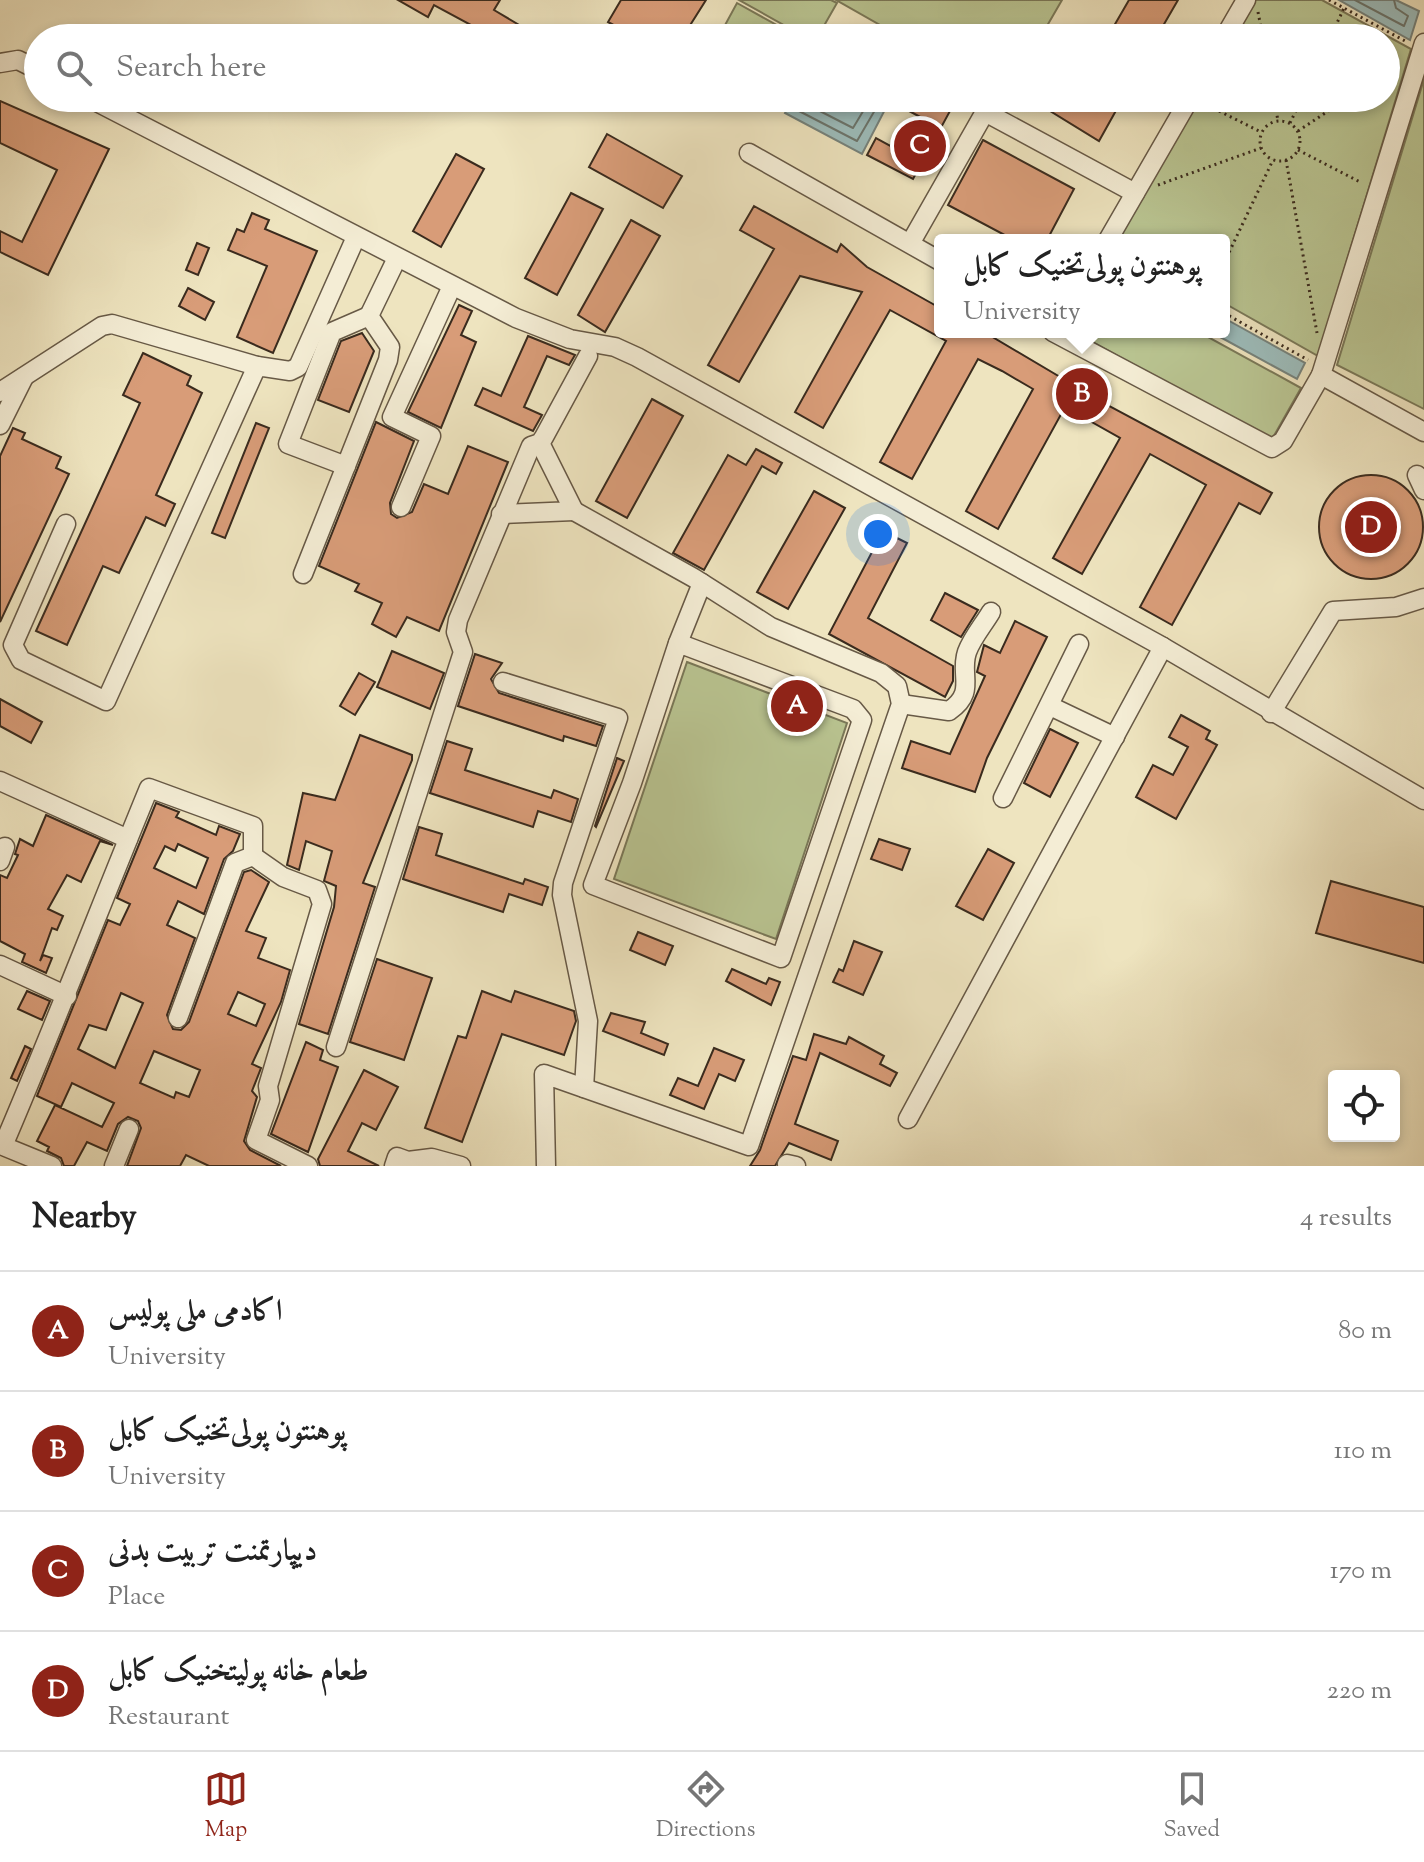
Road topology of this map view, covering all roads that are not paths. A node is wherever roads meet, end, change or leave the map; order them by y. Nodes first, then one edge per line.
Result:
1 (1246, 0) edge
2 (1232, 24) edge
3 (1423, 47) edge
4 (0, 63) edge
5 (24, 63) edge
6 (116, 112) edge
7 (1183, 112) edge
8 (749, 153) dead end
9 (1135, 193) junction
10 (1111, 234) edge
11 (356, 237) junction
12 (911, 242) junction
13 (934, 257) edge
14 (397, 258) junction
15 (452, 286) junction
16 (369, 316) junction
17 (1064, 338) edge
18 (588, 356) dead end
19 (257, 366) junction
20 (1322, 371) junction
21 (24, 376) junction
22 (0, 392) edge
23 (0, 425) edge
24 (1424, 432) edge
25 (540, 443) junction
26 (346, 466) junction
27 (401, 507) dead end
28 (574, 511) junction
29 (501, 514) junction
30 (66, 524) dead end
31 (303, 574) dead end
32 (702, 583) junction
33 (1424, 598) edge
34 (991, 612) dead end
35 (678, 643) junction
36 (1079, 644) dead end
37 (1163, 647) junction
38 (503, 682) dead end
39 (901, 704) junction
40 (1050, 706) junction
41 (1271, 713) junction
42 (1115, 737) junction
43 (0, 781) edge
44 (1003, 798) dead end
45 (1424, 800) edge
46 (128, 839) junction
47 (253, 856) junction
48 (0, 965) edge
49 (67, 996) junction
50 (178, 1018) dead end
51 (336, 1047) dead end
52 (584, 1088) junction
53 (908, 1119) dead end
54 (129, 1129) dead end
55 (52, 1166) edge
56 (114, 1166) edge
57 (308, 1166) edge
58 (394, 1166) edge
59 (461, 1166) edge
60 (546, 1166) edge

1 - 2 street
3 - 20 street
4 - 5 street
6 - 11 street
7 - 9 street
8 - 12 street
9 - 10 street
9 - 12 street
11 - 14 street
11 - 19 street
12 - 13 street
14 - 15 street
14 - 16 street
15 - 27 street
15 - 37 street
16 - 26 street
16 - 26 street
17 - 20 street
18 - 25 street
19 - 21 street
19 - 30 street
20 - 24 street
21 - 22 street
21 - 23 street
25 - 28 street
25 - 29 street
26 - 31 street
28 - 29 street
28 - 32 street
29 - 51 street
32 - 35 street
32 - 39 street
33 - 41 street
34 - 39 street
35 - 35 street
36 - 40 street
37 - 41 street
37 - 42 street
38 - 52 street
39 - 52 street
40 - 42 street
40 - 44 street
41 - 45 street
42 - 53 street
43 - 46 street
46 - 47 street
46 - 49 street
47 - 50 street
47 - 57 street
48 - 49 street
49 - 55 street
52 - 60 street
54 - 56 street
58 - 59 street

